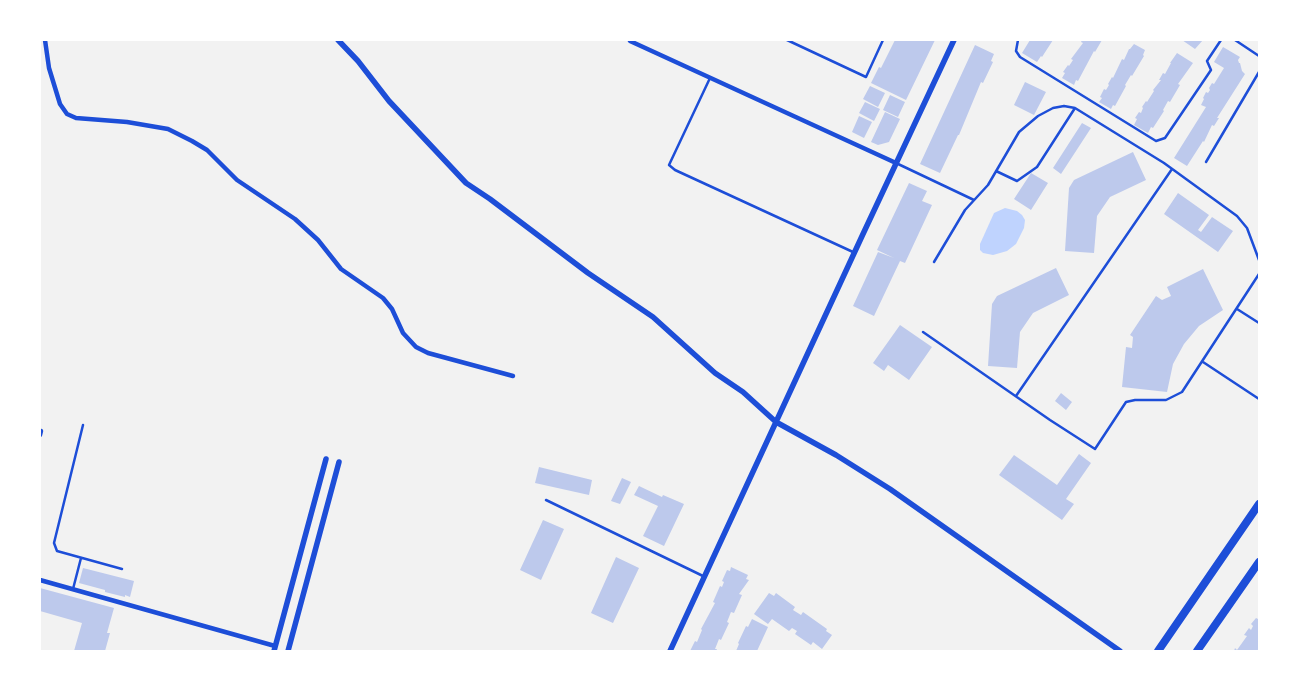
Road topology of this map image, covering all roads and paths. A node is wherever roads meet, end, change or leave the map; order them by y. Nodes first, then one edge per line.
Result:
1 (45, 40) edge
2 (338, 40) edge
3 (787, 40) edge
4 (883, 40) edge
5 (954, 40) edge
6 (1018, 40) edge
7 (1220, 40) edge
8 (1235, 40) edge
9 (630, 41) edge
10 (1259, 56) edge
11 (1259, 72) edge
12 (710, 78) junction
13 (1075, 108) junction
14 (1206, 162) dead end
15 (896, 163) junction
16 (1172, 169) junction
17 (996, 171) junction
18 (974, 200) junction
19 (854, 253) junction
20 (1259, 260) edge
21 (934, 262) dead end
22 (1259, 274) edge
23 (1238, 308) junction
24 (1259, 323) edge
25 (923, 332) dead end
26 (1203, 362) junction
27 (512, 376) dead end
28 (1016, 396) junction
29 (1259, 399) edge
30 (776, 422) junction
31 (83, 425) dead end
32 (326, 459) dead end
33 (339, 462) dead end
34 (546, 500) dead end
35 (1258, 506) edge
36 (81, 558) junction
37 (1259, 562) edge
38 (122, 569) dead end
39 (704, 577) junction
40 (40, 580) edge
41 (72, 589) junction
42 (275, 649) edge
43 (288, 651) edge
44 (670, 651) edge
45 (1120, 651) edge
46 (1158, 651) edge
47 (1197, 651) edge

1 - 27 street
2 - 30 street
3 - 4 lane
5 - 15 street
6 - 7 lane
8 - 10 lane
9 - 12 street
11 - 14 lane
12 - 15 street
12 - 19 lane
13 - 16 lane
13 - 17 lane
13 - 17 lane
15 - 18 lane
15 - 19 street
16 - 20 lane
16 - 28 lane
17 - 18 lane
18 - 21 lane
19 - 30 street
22 - 23 lane
23 - 24 lane
23 - 26 lane
25 - 28 lane
26 - 28 lane
26 - 29 lane
30 - 39 street
30 - 45 street
31 - 36 lane
32 - 42 street
33 - 43 street
34 - 39 lane
35 - 46 main road
36 - 38 lane
36 - 41 lane
37 - 47 main road
39 - 44 street
40 - 41 street
41 - 42 street

